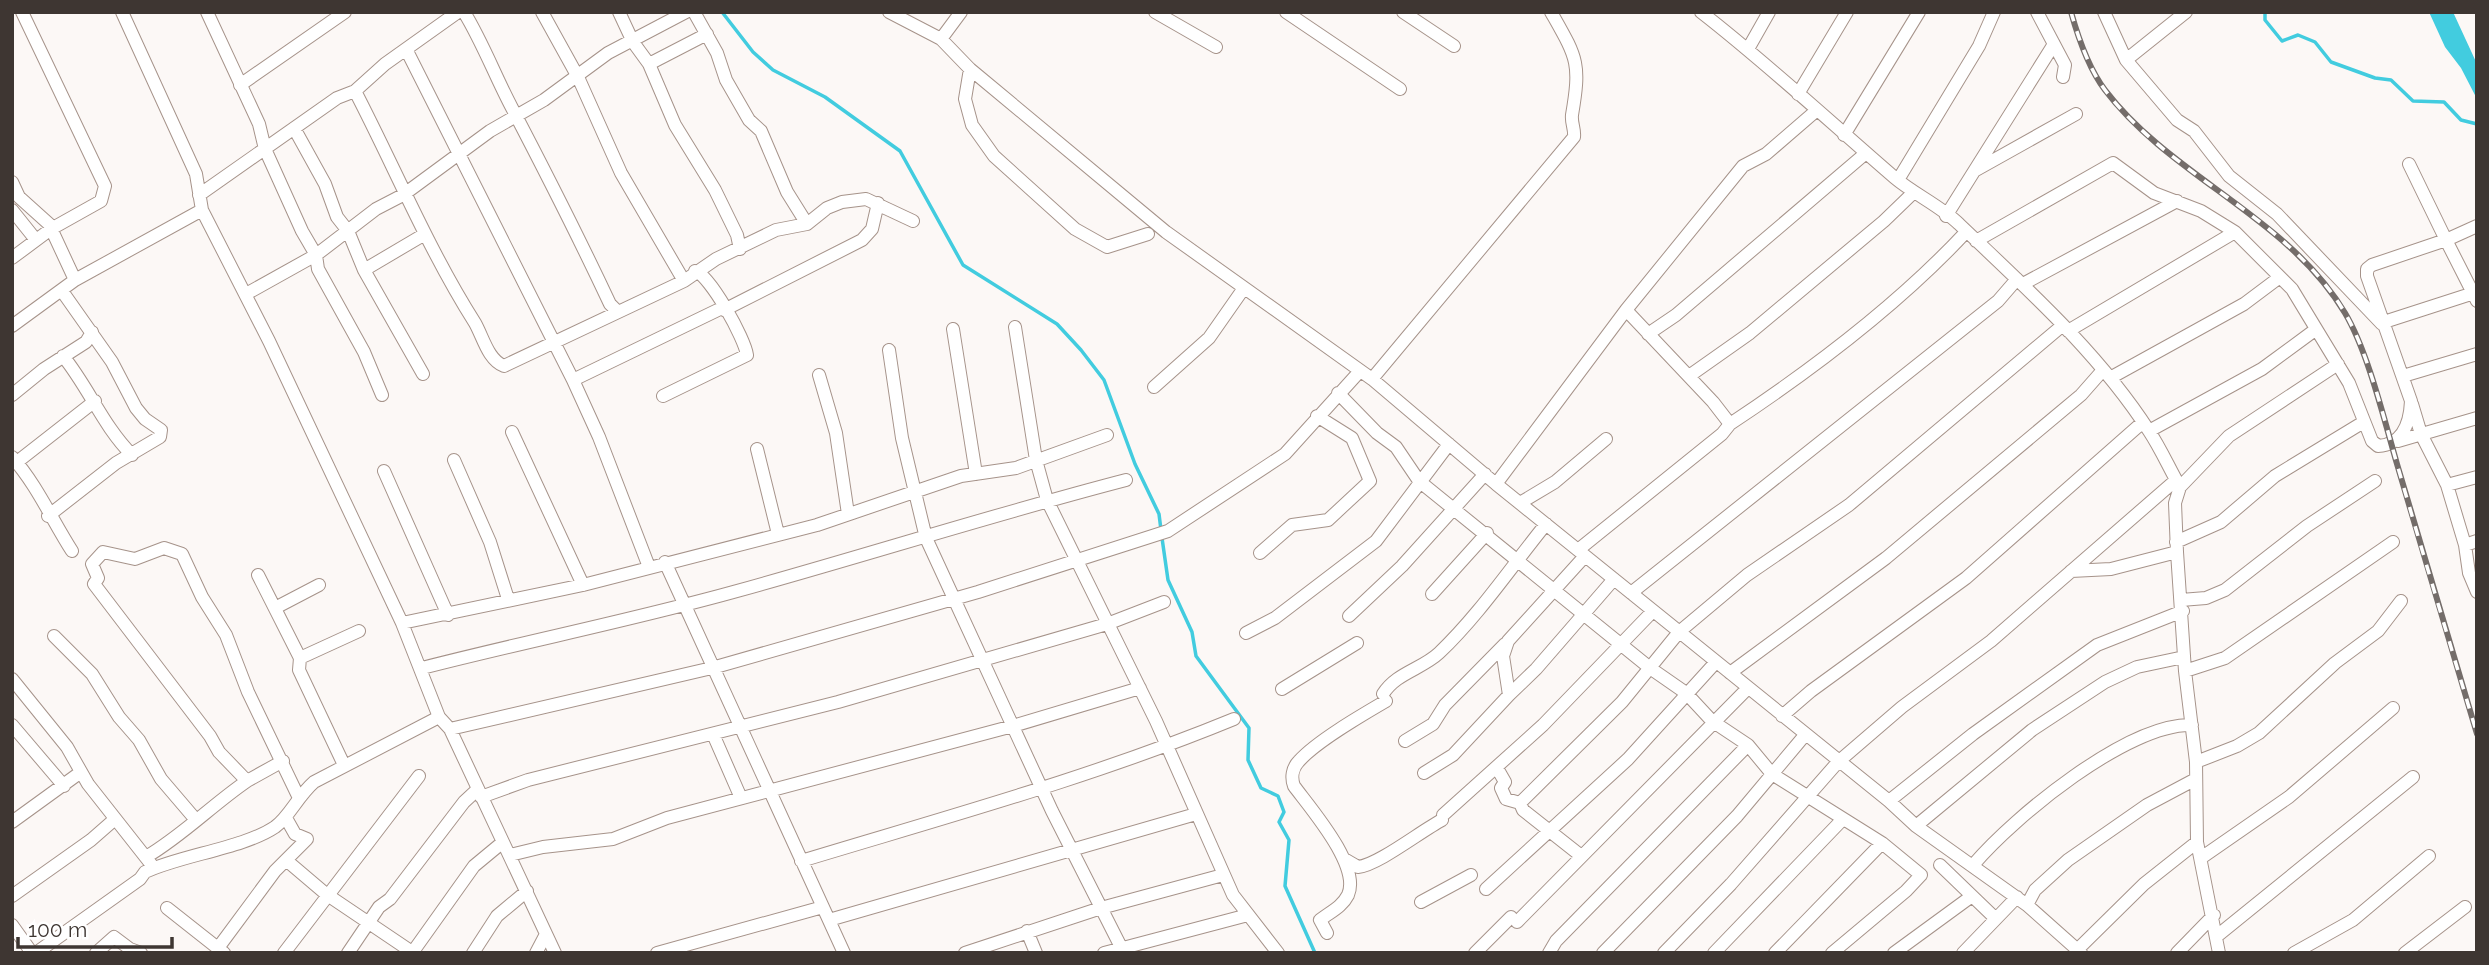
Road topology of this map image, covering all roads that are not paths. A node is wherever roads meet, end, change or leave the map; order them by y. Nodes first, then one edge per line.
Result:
1 (23, 12) edge
2 (122, 12) edge
3 (345, 12) edge
4 (458, 12) edge
5 (464, 12) edge
6 (542, 12) edge
7 (619, 12) edge
8 (686, 12) edge
9 (694, 12) edge
10 (889, 12) edge
11 (961, 12) edge
12 (1155, 12) edge
13 (1286, 12) edge
14 (1403, 12) edge
15 (1551, 12) edge
16 (1701, 12) edge
17 (1769, 12) edge
18 (1847, 12) edge
19 (1919, 12) edge
20 (1994, 12) edge
21 (2037, 12) edge
22 (2104, 12) edge
23 (2186, 12) edge
24 (209, 13) edge
25 (706, 34) junction
26 (941, 39) junction
27 (633, 42) junction
28 (2054, 44) junction
29 (1454, 46) dead end
30 (1216, 47) dead end
31 (407, 49) junction
32 (1748, 49) junction
33 (2126, 60) junction
34 (649, 64) junction
35 (970, 69) junction
36 (578, 77) junction
37 (2063, 77) dead end
38 (240, 85) junction
39 (1400, 89) dead end
40 (355, 90) junction
41 (1798, 94) junction
42 (1817, 110) junction
43 (2076, 114) dead end
44 (518, 117) junction
45 (294, 128) junction
46 (1844, 135) junction
47 (265, 149) junction
48 (458, 153) junction
49 (1866, 153) junction
50 (2409, 164) dead end
51 (1976, 170) junction
52 (1898, 180) junction
53 (12, 182) edge
54 (1914, 192) junction
55 (199, 195) junction
56 (403, 195) junction
57 (2177, 201) junction
58 (878, 203) junction
59 (12, 210) edge
60 (202, 210) junction
61 (1946, 216) junction
62 (913, 221) dead end
63 (807, 224) junction
64 (2477, 226) edge
65 (51, 229) junction
66 (348, 231) junction
67 (2235, 232) junction
68 (425, 234) junction
69 (1148, 234) dead end
70 (1971, 237) junction
71 (37, 240) junction
72 (2446, 240) junction
73 (740, 249) junction
74 (316, 255) junction
75 (12, 258) edge
76 (364, 270) junction
77 (695, 271) junction
78 (2280, 276) junction
79 (75, 280) junction
80 (684, 281) junction
81 (2020, 281) junction
82 (1244, 288) junction
83 (62, 290) junction
84 (246, 294) junction
85 (2476, 295) edge
86 (724, 308) junction
87 (1626, 310) junction
88 (617, 311) junction
89 (12, 326) edge
90 (2385, 326) junction
91 (1014, 327) dead end
92 (2065, 328) junction
93 (953, 329) dead end
94 (2315, 330) junction
95 (92, 332) junction
96 (1648, 334) junction
97 (555, 342) junction
98 (889, 350) dead end
99 (2477, 354) edge
100 (62, 356) junction
101 (2338, 364) junction
102 (1360, 371) junction
103 (424, 374) dead end
104 (2107, 374) junction
105 (819, 375) dead end
106 (1689, 376) junction
107 (2403, 376) junction
108 (1372, 379) junction
109 (573, 380) junction
110 (1154, 387) dead end
111 (1338, 393) junction
112 (12, 395) edge
113 (382, 395) dead end
114 (663, 396) dead end
115 (95, 401) junction
116 (2411, 401) junction
117 (1317, 416) junction
118 (2477, 418) edge
119 (2362, 423) junction
120 (1730, 424) junction
121 (2146, 427) junction
122 (512, 432) dead end
123 (2421, 434) junction
124 (1107, 435) dead end
125 (1606, 439) dead end
126 (2398, 441) junction
127 (1448, 444) junction
128 (757, 449) dead end
129 (132, 455) junction
130 (14, 460) edge
131 (454, 460) dead end
132 (1036, 460) junction
133 (384, 471) dead end
134 (976, 474) junction
135 (1485, 474) junction
136 (2477, 477) edge
137 (1126, 480) dead end
138 (1419, 481) junction
139 (2375, 481) dead end
140 (2178, 483) junction
141 (1496, 484) junction
142 (2447, 485) junction
143 (915, 492) junction
144 (1047, 500) junction
145 (1520, 503) junction
146 (1455, 507) junction
147 (848, 514) junction
148 (48, 516) junction
149 (1546, 524) junction
150 (1487, 533) junction
151 (778, 534) junction
152 (926, 538) junction
153 (2393, 541) dead end
154 (2471, 543) edge
155 (2177, 547) junction
156 (72, 551) dead end
157 (1260, 553) dead end
158 (1582, 553) junction
159 (1518, 558) junction
160 (1076, 561) junction
161 (665, 562) junction
162 (649, 567) junction
163 (2071, 571) junction
164 (258, 575) dead end
165 (1614, 579) junction
166 (320, 585) dead end
167 (583, 585) junction
168 (1554, 587) junction
169 (2477, 592) edge
170 (1631, 593) junction
171 (1432, 594) dead end
172 (955, 598) junction
173 (508, 599) junction
174 (2401, 601) dead end
175 (1164, 602) dead end
176 (683, 604) junction
177 (2182, 606) junction
178 (275, 608) junction
179 (1653, 611) junction
180 (1584, 613) junction
181 (448, 615) junction
182 (1349, 616) dead end
183 (402, 623) junction
184 (1107, 624) junction
185 (359, 631) dead end
186 (1679, 632) junction
187 (1246, 634) dead end
188 (54, 636) dead end
189 (1508, 641) junction
190 (1357, 643) dead end
191 (1620, 644) junction
192 (2184, 657) junction
193 (300, 658) junction
194 (984, 660) junction
195 (1716, 662) junction
196 (422, 668) junction
197 (712, 668) junction
198 (1650, 668) junction
199 (2185, 671) junction
200 (1730, 673) junction
201 (12, 679) edge
202 (1140, 688) junction
203 (1748, 688) junction
204 (1282, 690) dead end
205 (1686, 693) junction
206 (1509, 695) junction
207 (2393, 708) dead end
208 (1782, 716) junction
209 (439, 718) junction
210 (1234, 719) dead end
211 (1712, 721) junction
212 (12, 725) edge
213 (1013, 726) junction
214 (2192, 726) junction
215 (450, 729) junction
216 (740, 729) junction
217 (713, 734) junction
218 (1805, 735) junction
219 (1405, 741) dead end
220 (1748, 744) junction
221 (1168, 746) junction
222 (284, 761) junction
223 (1838, 762) junction
224 (2196, 762) junction
225 (344, 765) junction
226 (1497, 768) junction
227 (81, 772) junction
228 (1424, 773) dead end
229 (1772, 774) junction
230 (419, 776) dead end
231 (2413, 777) dead end
232 (2194, 780) junction
233 (247, 781) junction
234 (64, 786) junction
235 (1043, 788) junction
236 (769, 791) junction
237 (479, 793) junction
238 (298, 796) junction
239 (1806, 797) junction
240 (741, 798) junction
241 (1889, 800) junction
242 (1520, 803) junction
243 (1196, 814) junction
244 (14, 818) edge
245 (286, 818) junction
246 (115, 819) junction
247 (196, 820) junction
248 (1842, 820) junction
249 (1916, 826) junction
250 (1550, 831) junction
251 (503, 842) junction
252 (2197, 842) junction
253 (1882, 843) junction
254 (1072, 848) junction
255 (510, 855) junction
256 (1580, 855) junction
257 (2429, 856) dead end
258 (2201, 859) junction
259 (286, 860) junction
260 (1346, 860) junction
261 (801, 861) junction
262 (1968, 861) junction
263 (150, 863) junction
264 (1940, 865) junction
265 (1223, 875) junction
266 (1471, 875) dead end
267 (1921, 875) junction
268 (1486, 889) dead end
269 (527, 891) junction
270 (326, 894) junction
271 (12, 896) edge
272 (1972, 896) junction
273 (2022, 901) junction
274 (1421, 902) dead end
275 (823, 907) junction
276 (2465, 907) dead end
277 (167, 908) dead end
278 (1101, 908) junction
279 (1248, 915) junction
280 (2214, 915) junction
281 (1995, 918) junction
282 (829, 920) junction
283 (370, 921) junction
284 (12, 925) edge
285 (1027, 931) junction
286 (1327, 933) dead end
287 (546, 934) junction
288 (2217, 936) junction
289 (1123, 950) edge
290 (221, 951) edge
291 (2079, 951) edge
292 (140, 952) edge
293 (34, 953) edge
294 (96, 953) edge
295 (284, 953) edge
296 (348, 953) edge
297 (412, 953) edge
298 (473, 953) edge
299 (536, 953) edge
300 (555, 953) edge
301 (657, 953) edge
302 (844, 953) edge
303 (965, 953) edge
304 (1036, 953) edge
305 (1104, 953) edge
306 (1278, 953) edge
307 (1475, 953) edge
308 (1549, 953) edge
309 (1602, 953) edge
310 (1664, 953) edge
311 (1714, 953) edge
312 (1775, 953) edge
313 (1832, 953) edge
314 (1894, 953) edge
315 (1963, 953) edge
316 (2177, 953) edge
317 (2219, 953) edge
318 (2294, 953) edge
319 (2405, 953) edge

1 - 65 street
2 - 55 street
3 - 38 street
4 - 31 street
5 - 44 street
6 - 36 street
7 - 27 street
8 - 27 street
9 - 25 street
10 - 26 street
11 - 26 street
12 - 30 street
13 - 39 street
14 - 29 street
15 - 108 street
16 - 32 street
17 - 32 street
18 - 41 street
19 - 46 street
20 - 52 street
21 - 28 street
22 - 33 street
23 - 33 street
24 - 38 street
25 - 34 street
25 - 63 street
26 - 35 street
27 - 34 street
27 - 36 street
28 - 37 street
28 - 51 street
31 - 40 street
31 - 48 street
32 - 41 street
33 - 90 street
34 - 73 street
35 - 69 street
35 - 82 street
36 - 44 street
36 - 80 street
38 - 47 street
40 - 45 street
40 - 56 street
41 - 42 street
42 - 46 street
42 - 87 street
43 - 51 street
44 - 48 street
44 - 88 street
45 - 47 street
45 - 66 street
46 - 49 street
47 - 55 street
47 - 74 street
48 - 56 street
48 - 97 street
49 - 52 street
49 - 96 street
50 - 72 street
51 - 61 street
52 - 54 street
53 - 65 street
54 - 61 street
54 - 106 street
55 - 60 street
56 - 66 street
56 - 68 street
57 - 67 street
57 - 70 street
57 - 81 street
58 - 62 street
58 - 63 street
58 - 86 street
59 - 71 street
60 - 79 street
60 - 84 street
61 - 70 street
63 - 73 street
64 - 72 street
65 - 71 street
65 - 79 street
66 - 74 street
66 - 76 street
67 - 78 street
67 - 92 street
68 - 76 street
68 - 97 street
70 - 81 street
70 - 120 street
71 - 75 street
72 - 85 street
72 - 90 street
73 - 77 street
74 - 84 street
74 - 113 street
76 - 103 street
77 - 80 street
77 - 86 street
78 - 94 street
78 - 104 street
79 - 83 street
80 - 88 street
81 - 92 street
81 - 170 street
82 - 102 street
82 - 110 street
83 - 89 street
83 - 95 street
84 - 183 street
85 - 90 street
86 - 109 street
86 - 114 street
87 - 96 street
87 - 141 street
88 - 97 street
90 - 107 street
91 - 132 street
92 - 104 street
92 - 186 street
93 - 134 street
94 - 101 street
94 - 121 street
95 - 100 street
95 - 129 street
96 - 106 street
97 - 109 street
98 - 143 street
99 - 107 street
100 - 112 street
100 - 115 street
101 - 119 street
101 - 140 street
102 - 108 street
102 - 111 street
104 - 121 street
104 - 200 street
105 - 147 street
106 - 120 street
107 - 116 street
108 - 127 street
109 - 162 street
111 - 117 street
111 - 138 street
115 - 129 street
115 - 130 street
116 - 123 street
116 - 126 street
117 - 157 street
117 - 160 street
118 - 123 street
119 - 126 street
119 - 155 street
120 - 158 street
121 - 140 street
121 - 208 street
122 - 167 street
123 - 126 street
123 - 142 street
124 - 132 street
125 - 145 street
127 - 135 street
127 - 138 street
128 - 151 street
129 - 148 street
130 - 148 street
131 - 173 street
132 - 134 street
132 - 144 street
133 - 181 street
134 - 143 street
135 - 141 street
135 - 146 street
136 - 142 street
137 - 144 street
138 - 146 street
138 - 187 street
139 - 177 street
140 - 155 street
140 - 163 street
141 - 145 street
142 - 154 street
143 - 147 street
143 - 152 street
144 - 152 street
144 - 160 street
145 - 149 street
146 - 150 street
146 - 182 street
147 - 151 street
148 - 156 street
149 - 158 street
149 - 159 street
150 - 159 street
150 - 171 street
151 - 161 street
152 - 172 street
152 - 176 street
153 - 199 street
154 - 169 street
155 - 163 street
155 - 177 street
158 - 165 street
158 - 168 street
159 - 168 street
159 - 260 street
160 - 172 street
160 - 184 street
161 - 162 street
161 - 176 street
162 - 167 street
163 - 223 street
164 - 178 street
165 - 170 street
165 - 180 street
166 - 178 street
167 - 173 street
168 - 180 street
168 - 189 street
170 - 179 street
172 - 194 street
172 - 197 street
173 - 181 street
174 - 224 street
175 - 184 street
176 - 196 street
176 - 197 street
177 - 192 street
177 - 241 street
178 - 193 street
179 - 186 street
179 - 191 street
180 - 191 street
180 - 206 street
181 - 183 street
183 - 196 street
184 - 194 street
184 - 202 street
185 - 193 street
186 - 195 street
186 - 198 street
188 - 247 street
189 - 206 street
189 - 219 street
190 - 204 street
191 - 198 street
191 - 226 street
192 - 199 street
192 - 249 street
193 - 225 street
194 - 213 street
194 - 216 street
195 - 200 street
195 - 205 street
196 - 209 street
197 - 215 street
197 - 216 street
198 - 205 street
198 - 242 street
199 - 214 street
200 - 203 street
201 - 227 street
202 - 213 street
202 - 221 street
203 - 208 street
203 - 211 street
205 - 211 street
205 - 250 street
206 - 228 street
207 - 258 street
208 - 218 street
209 - 215 street
209 - 225 street
210 - 221 street
211 - 220 street
211 - 256 street
212 - 234 street
213 - 235 street
213 - 236 street
214 - 224 street
214 - 262 street
215 - 237 street
216 - 217 street
216 - 236 street
217 - 237 street
217 - 240 street
218 - 223 street
218 - 229 street
220 - 229 street
220 - 308 street
221 - 235 street
221 - 243 street
222 - 233 street
222 - 233 street
222 - 238 street
223 - 239 street
223 - 241 street
224 - 232 street
225 - 238 street
226 - 242 street
226 - 260 street
227 - 234 street
227 - 246 street
229 - 239 street
229 - 309 street
230 - 270 street
231 - 288 street
232 - 252 street
232 - 273 street
233 - 247 street
234 - 244 street
235 - 254 street
235 - 261 street
236 - 240 street
236 - 261 street
237 - 251 street
237 - 283 street
238 - 245 street
239 - 248 street
239 - 310 street
240 - 255 street
241 - 249 street
242 - 250 street
243 - 254 street
243 - 265 street
245 - 259 street
245 - 263 street
246 - 263 street
246 - 271 street
247 - 263 street
248 - 253 street
248 - 311 street
249 - 262 street
250 - 256 street
250 - 268 street
251 - 255 street
251 - 297 street
252 - 258 street
252 - 291 street
253 - 267 street
253 - 312 street
254 - 278 street
254 - 282 street
255 - 269 street
256 - 307 street
257 - 318 street
258 - 280 street
259 - 270 street
259 - 290 street
260 - 286 street
261 - 275 street
262 - 264 street
262 - 273 street
263 - 293 street
264 - 267 street
264 - 272 street
265 - 278 street
265 - 279 street
266 - 274 street
267 - 313 street
269 - 287 street
269 - 298 street
270 - 283 street
270 - 295 street
272 - 281 street
272 - 314 street
273 - 281 street
273 - 291 street
275 - 282 street
275 - 301 street
276 - 319 street
277 - 290 street
278 - 285 street
278 - 289 street
279 - 289 street
279 - 306 street
280 - 288 street
280 - 316 street
281 - 315 street
282 - 302 street
283 - 296 street
283 - 297 street
284 - 293 street
285 - 303 street
285 - 304 street
287 - 299 street
287 - 300 street
288 - 317 street
289 - 305 street
292 - 294 street

